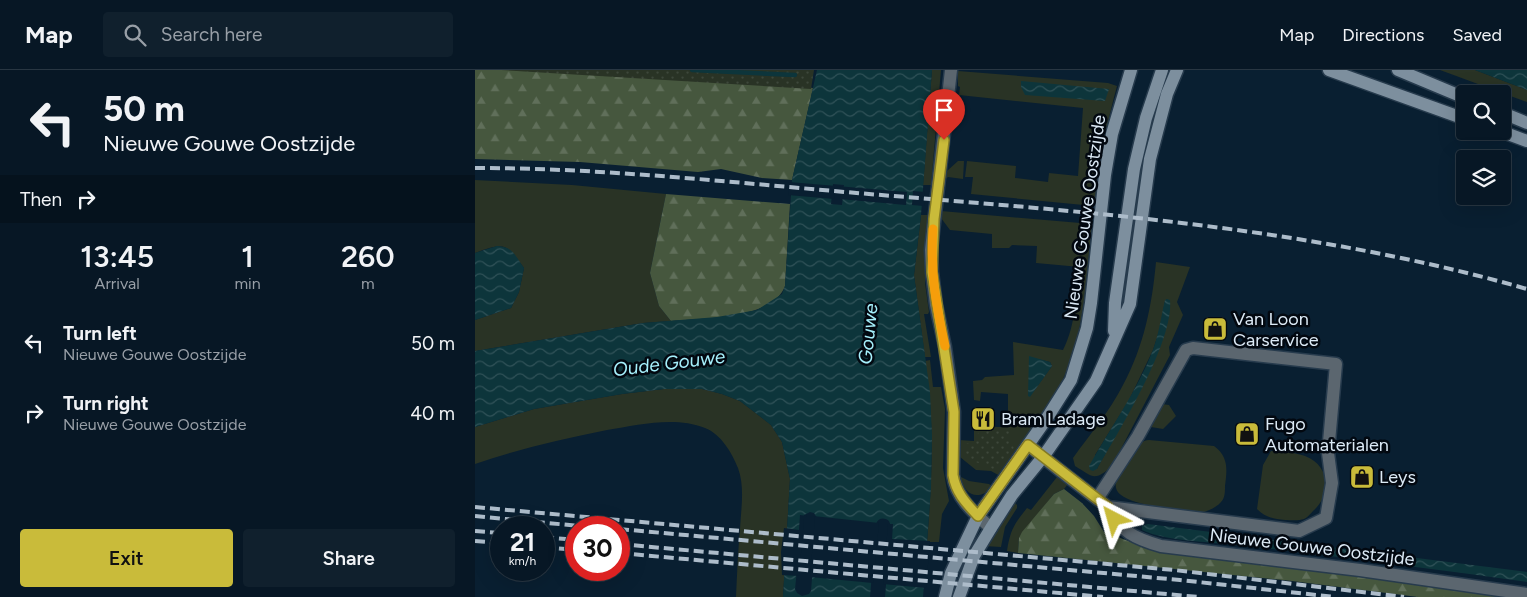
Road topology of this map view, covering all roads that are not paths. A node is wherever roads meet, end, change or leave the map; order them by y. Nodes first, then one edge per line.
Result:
1 (951, 70) edge
2 (1131, 70) edge
3 (1162, 70) edge
4 (1177, 70) edge
5 (1329, 70) edge
6 (1397, 70) edge
7 (1456, 94) edge
8 (1456, 115) edge
9 (1511, 117) edge
10 (1527, 123) edge
11 (1511, 135) edge
12 (1527, 141) edge
13 (1114, 338) junction
14 (1028, 445) junction
15 (1043, 457) junction
16 (1097, 499) junction
17 (1108, 507) junction
18 (978, 516) junction
19 (991, 528) junction
20 (1527, 594) edge
21 (945, 597) edge
22 (959, 597) edge

1 - 18 street
2 - 14 main road, Nieuwe Gouwe Oostzijde
3 - 13 main road
4 - 13 main road
5 - 8 main road
6 - 7 main road
9 - 10 main road
11 - 12 main road
13 - 15 main road
14 - 15 street, Nieuwe Gouwe Oostzijde
14 - 18 main road, Nieuwe Gouwe Oostzijde
15 - 16 street, Nieuwe Gouwe Oostzijde
15 - 19 main road
16 - 17 street, Nieuwe Gouwe Oostzijde
16 - 17 street, Nieuwe Gouwe Oostzijde
17 - 20 street, Nieuwe Gouwe Oostzijde
18 - 19 street
18 - 21 main road, Nieuwe Gouwe Oostzijde
19 - 22 main road

